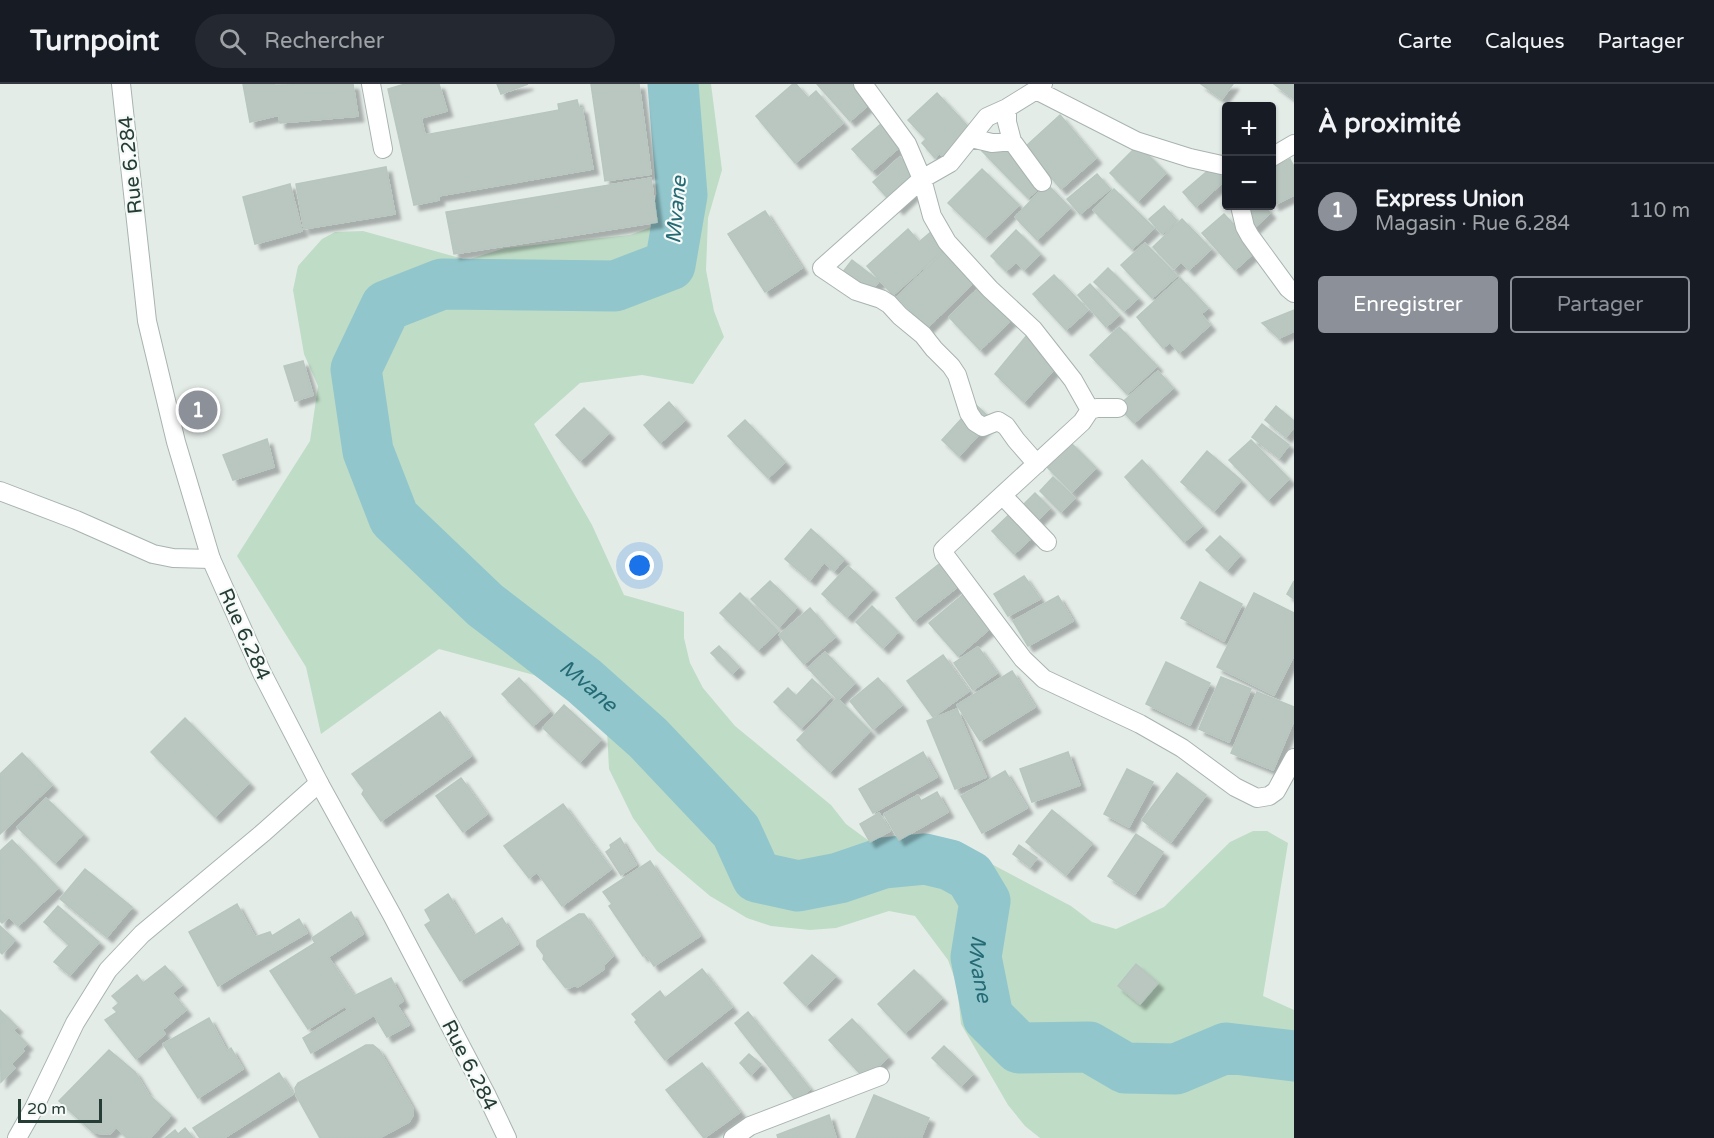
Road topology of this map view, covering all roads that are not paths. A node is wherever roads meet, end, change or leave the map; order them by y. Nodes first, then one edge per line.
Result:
1 (121, 84) edge
2 (371, 84) edge
3 (862, 84) edge
4 (1039, 87) edge
5 (1007, 108) junction
6 (971, 138) junction
7 (1012, 141) junction
8 (1294, 144) edge
9 (383, 148) dead end
10 (1274, 156) edge
11 (1222, 165) edge
12 (922, 179) junction
13 (1041, 182) dead end
14 (1241, 210) edge
15 (1294, 292) edge
16 (1118, 408) dead end
17 (1090, 410) junction
18 (1038, 464) junction
19 (0, 491) edge
20 (1004, 496) junction
21 (1047, 542) dead end
22 (211, 559) junction
23 (1294, 758) edge
24 (319, 783) junction
25 (880, 1076) dead end
26 (17, 1138) edge
27 (507, 1138) edge
28 (733, 1138) edge

1 - 22 street, Rue 6.284
2 - 9 street
3 - 12 street
4 - 5 street
4 - 11 street
5 - 6 street
5 - 7 street
6 - 7 street
6 - 12 street
7 - 13 street
8 - 10 street
12 - 17 street
12 - 18 street
14 - 15 street
16 - 17 street
17 - 18 street
18 - 20 street
19 - 22 street
20 - 21 street
20 - 23 street
22 - 24 street, Rue 6.284
24 - 26 street
24 - 27 street, Rue 6.284
25 - 28 street

